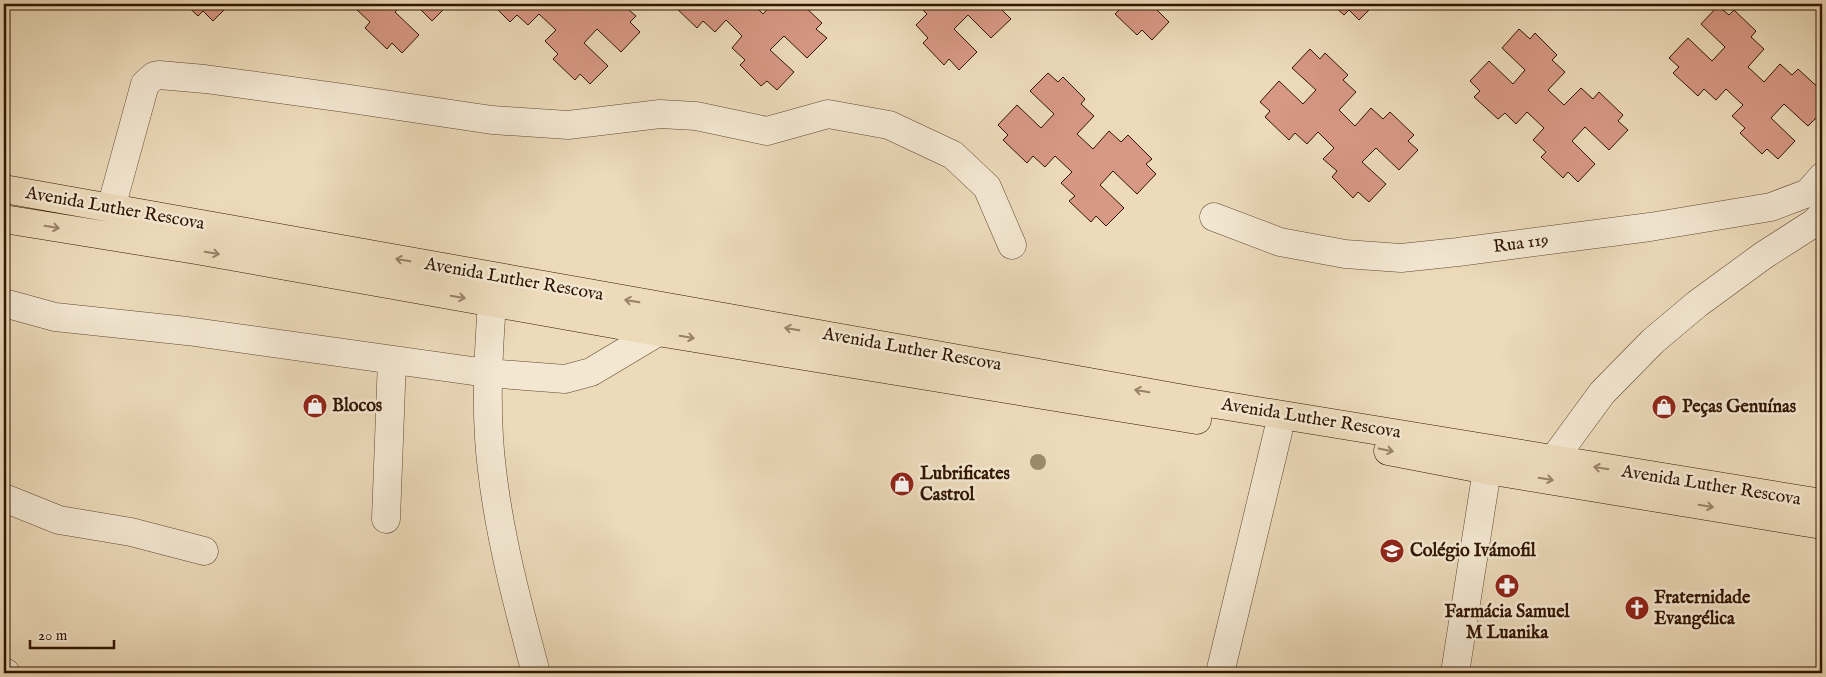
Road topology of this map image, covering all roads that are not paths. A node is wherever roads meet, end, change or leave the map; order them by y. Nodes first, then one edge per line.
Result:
1 (1822, 178) edge
2 (4, 189) edge
3 (111, 208) junction
4 (1822, 215) edge
5 (1214, 217) dead end
6 (4, 219) edge
7 (1012, 245) dead end
8 (4, 303) edge
9 (492, 303) junction
10 (658, 332) junction
11 (392, 360) junction
12 (487, 373) junction
13 (1278, 432) junction
14 (1553, 460) junction
15 (1488, 470) junction
16 (4, 498) edge
17 (1822, 503) edge
18 (386, 519) dead end
19 (1822, 525) edge
20 (204, 551) dead end
21 (536, 673) edge
22 (1220, 673) edge
23 (1455, 673) edge

1 - 5 street, Rua 119
2 - 3 main road, Avenida Luther Rescova
3 - 7 street
14 -> 3 main road, Avenida Luther Rescova
4 - 14 street
6 -> 9 main road, Avenida Luther Rescova
8 - 11 street
9 - 10 main road, Avenida Luther Rescova
9 - 12 street
10 - 12 street
10 -> 13 main road, Avenida Luther Rescova
11 - 12 street
11 - 18 street
12 - 21 street
13 -> 15 main road, Avenida Luther Rescova
13 - 22 street
17 -> 14 main road, Avenida Luther Rescova
15 -> 19 main road, Avenida Luther Rescova
15 - 23 street
16 - 20 street

